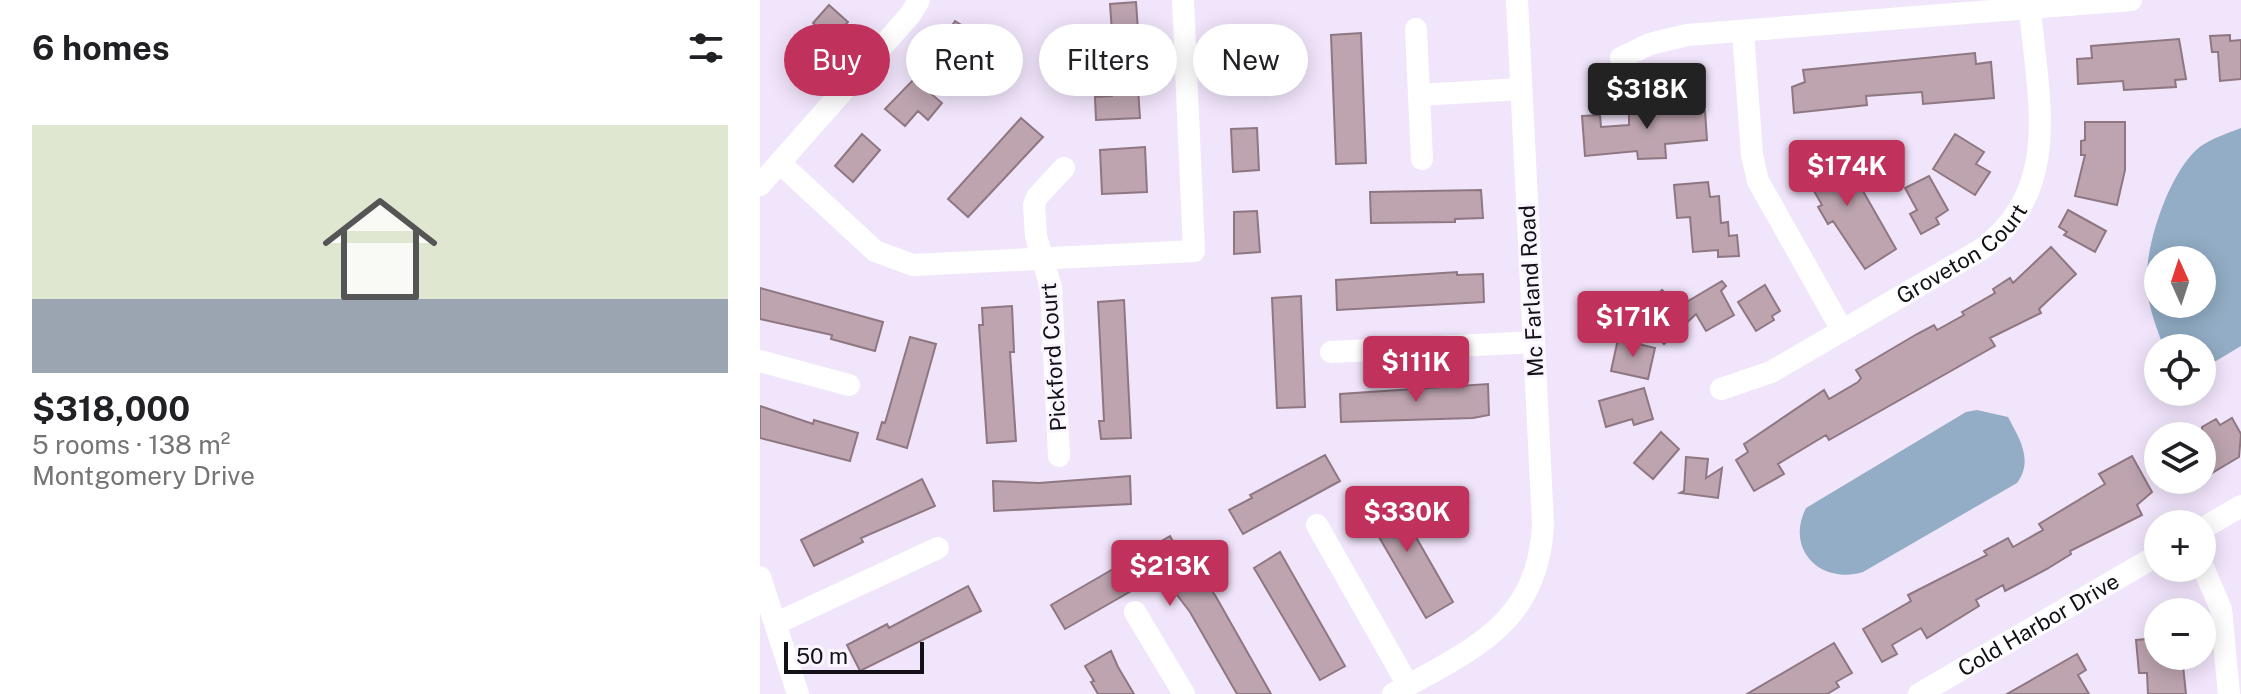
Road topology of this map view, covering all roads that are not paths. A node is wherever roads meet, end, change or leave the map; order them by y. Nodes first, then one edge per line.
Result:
1 (919, 0) edge
2 (1183, 0) edge
3 (1517, 0) edge
4 (2131, 0) edge
5 (2030, 8) junction
6 (1416, 29) dead end
7 (1743, 32) junction
8 (1621, 58) dead end
9 (1521, 89) junction
10 (1419, 95) junction
11 (1422, 159) dead end
12 (780, 163) junction
13 (1064, 168) dead end
14 (760, 185) edge
15 (1044, 258) junction
16 (1842, 330) junction
17 (1534, 342) junction
18 (1331, 352) dead end
19 (760, 361) edge
20 (849, 385) dead end
21 (1721, 389) dead end
22 (1059, 456) dead end
23 (2241, 506) edge
24 (2216, 521) edge
25 (1317, 525) dead end
26 (938, 548) dead end
27 (2144, 563) edge
28 (760, 577) edge
29 (2210, 582) edge
30 (1135, 612) dead end
31 (777, 623) junction
32 (1400, 690) edge
33 (798, 694) edge
34 (1184, 694) edge
35 (1919, 694) edge
36 (2229, 694) edge

1 - 12 street
2 - 15 street, Pickford Court
3 - 9 street, Mc Farland Road
4 - 5 street
5 - 7 street
5 - 16 street, Groveton Court
6 - 10 street
7 - 8 street
7 - 16 street
9 - 10 street
9 - 17 street, Mc Farland Road
10 - 11 street
12 - 14 street
12 - 15 street, Pickford Court
13 - 15 street, Pickford Court
15 - 22 street, Pickford Court
16 - 21 street, Groveton Court
17 - 18 street
17 - 32 street, Mc Farland Road
19 - 20 street
23 - 24 street
25 - 32 street
26 - 31 street
27 - 35 street, Cold Harbor Drive
28 - 31 street
29 - 36 street
30 - 34 street
31 - 33 street

